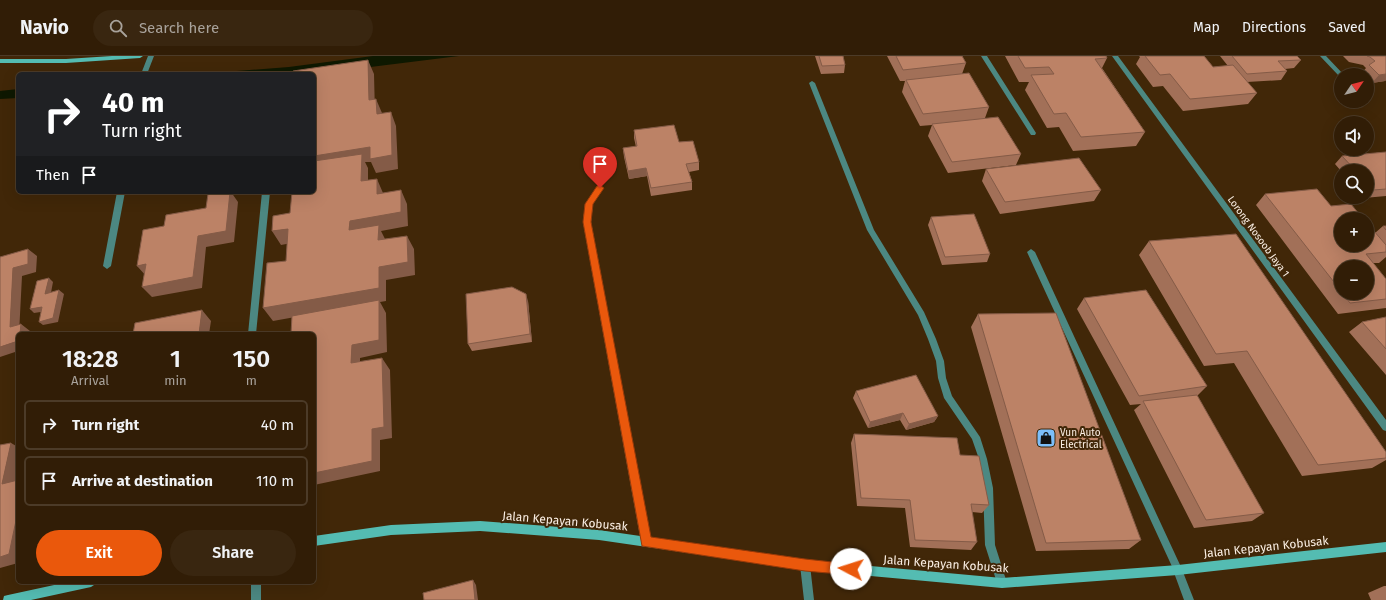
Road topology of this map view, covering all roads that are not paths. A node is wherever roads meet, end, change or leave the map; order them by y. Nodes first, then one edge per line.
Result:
1 (140, 56) edge
2 (151, 56) edge
3 (984, 56) edge
4 (1115, 56) edge
5 (1323, 56) edge
6 (0, 61) edge
7 (1334, 68) edge
8 (145, 72) edge
9 (812, 83) dead end
10 (1033, 133) dead end
11 (600, 188) dead end
12 (121, 194) edge
13 (266, 194) edge
14 (1031, 252) dead end
15 (107, 266) dead end
16 (252, 332) edge
17 (1386, 427) edge
18 (316, 541) edge
19 (646, 542) junction
20 (1386, 547) edge
21 (805, 565) junction
22 (1178, 570) junction
23 (1002, 583) junction
24 (83, 584) edge
25 (256, 584) edge
26 (8, 600) edge
27 (256, 600) edge
28 (808, 600) edge
29 (1189, 600) edge

1 - 6 street
2 - 8 street
3 - 10 street
4 - 17 street, Lorong Nosoob Jaya 1
5 - 7 street
9 - 23 street
11 - 19 street
12 - 15 street
13 - 16 street
14 - 22 street
18 - 19 street, Jalan Kepayan Kobusak
19 - 21 street, Jalan Kepayan Kobusak
20 - 22 street, Jalan Kepayan Kobusak
21 - 23 street, Jalan Kepayan Kobusak
21 - 28 street
22 - 23 street, Jalan Kepayan Kobusak
22 - 29 street
24 - 26 street
25 - 27 street

